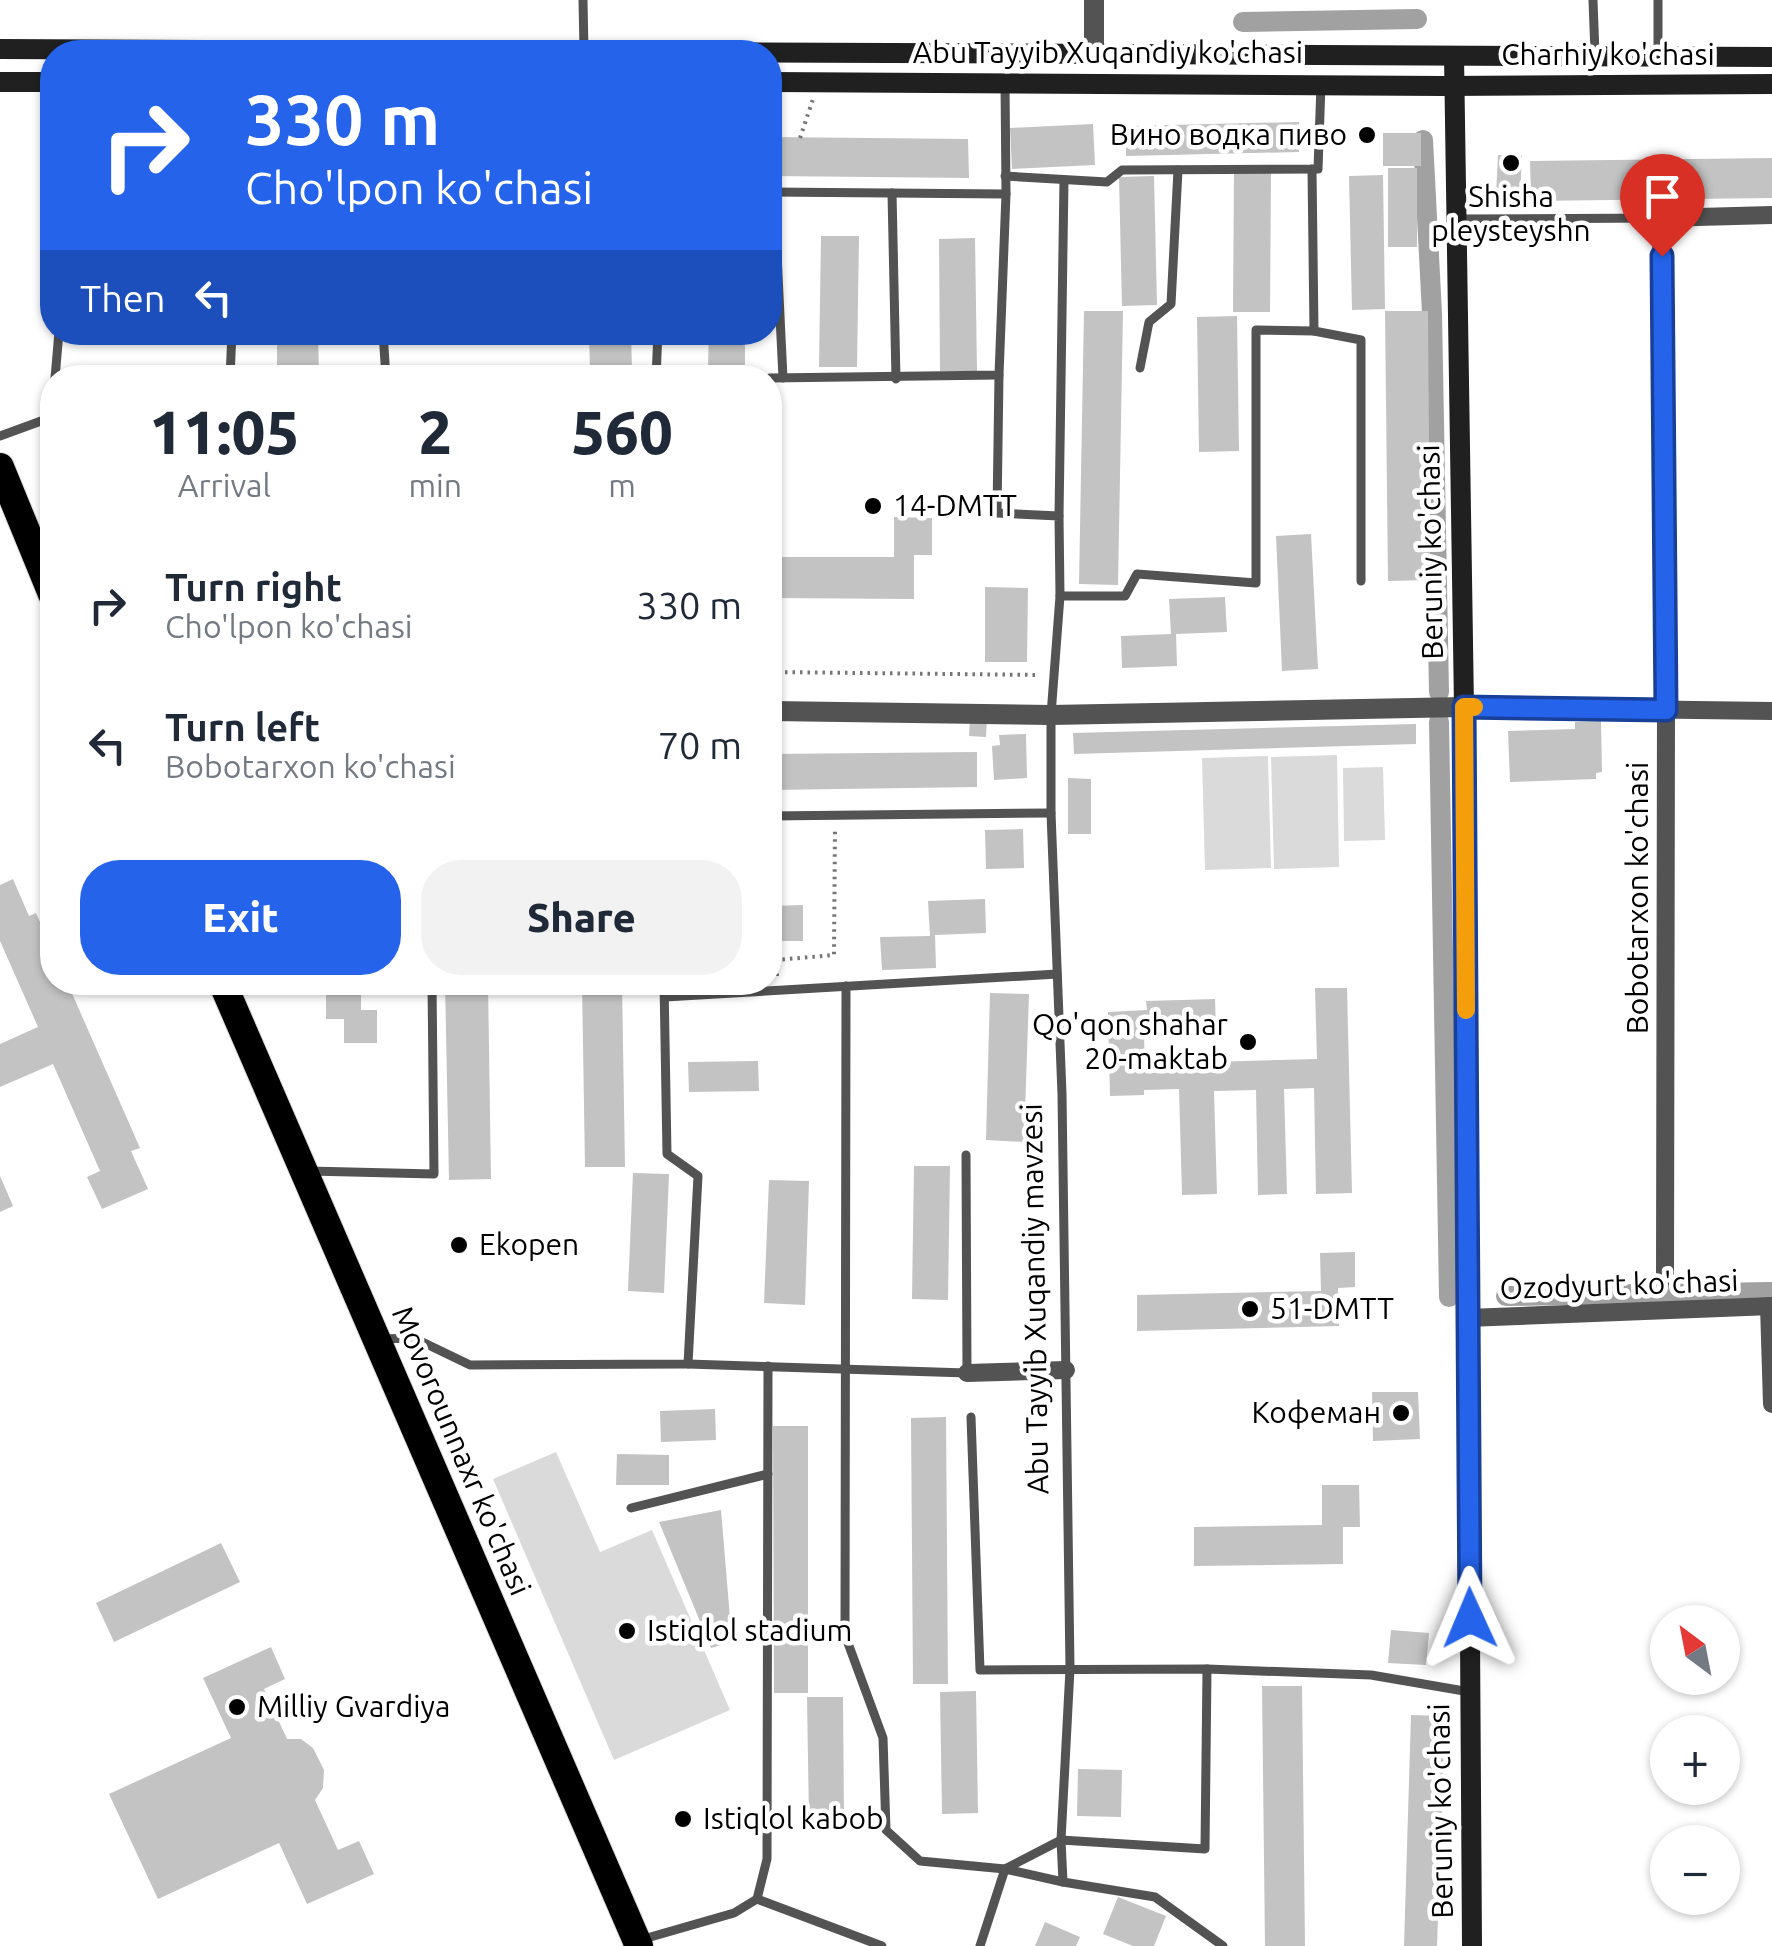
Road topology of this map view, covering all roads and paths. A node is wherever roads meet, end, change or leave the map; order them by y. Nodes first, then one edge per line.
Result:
1 (583, 0) edge
2 (1094, 0) edge
3 (1593, 0) edge
4 (1658, 0) edge
5 (584, 40) edge
6 (0, 49) edge
7 (40, 49) edge
8 (782, 53) edge
9 (1094, 54) junction
10 (1454, 56) junction
11 (1658, 56) junction
12 (1595, 57) junction
13 (1772, 57) edge
14 (0, 82) edge
15 (40, 82) edge
16 (782, 82) edge
17 (1005, 82) junction
18 (1772, 84) edge
19 (1321, 85) junction
20 (1449, 86) junction
21 (813, 99) dead end
22 (800, 138) dead end
23 (1312, 169) junction
24 (1178, 170) junction
25 (1006, 176) junction
26 (1064, 180) junction
27 (782, 192) edge
28 (892, 193) junction
29 (1006, 194) junction
30 (1772, 216) edge
31 (1456, 218) junction
32 (1661, 218) junction
33 (1314, 331) junction
34 (781, 345) edge
35 (1140, 368) dead end
36 (999, 376) junction
37 (783, 378) joint
38 (896, 379) junction
39 (40, 421) edge
40 (0, 436) edge
41 (0, 467) edge
42 (1059, 516) junction
43 (40, 565) edge
44 (1361, 582) dead end
45 (1060, 596) junction
46 (782, 672) edge
47 (1054, 675) junction
48 (1464, 707) junction
49 (1666, 710) junction
50 (782, 711) edge
51 (1772, 711) edge
52 (1050, 715) junction
53 (1051, 814) junction
54 (782, 816) edge
55 (835, 816) junction
56 (782, 959) edge
57 (1058, 974) junction
58 (846, 986) junction
59 (782, 990) edge
60 (228, 995) edge
61 (432, 995) edge
62 (697, 995) edge
63 (665, 997) joint
64 (966, 1154) dead end
65 (304, 1171) junction
66 (1666, 1278) dead end
67 (1770, 1306) edge
68 (1467, 1318) junction
69 (377, 1339) junction
70 (688, 1364) junction
71 (768, 1366) junction
72 (847, 1369) junction
73 (1066, 1370) junction
74 (966, 1372) junction
75 (1772, 1404) edge
76 (971, 1417) dead end
77 (768, 1474) junction
78 (630, 1508) dead end
79 (1206, 1668) junction
80 (1070, 1670) junction
81 (1470, 1692) junction
82 (1060, 1840) junction
83 (1005, 1869) junction
84 (1063, 1882) junction
85 (756, 1898) junction
86 (638, 1944) edge
87 (882, 1946) edge
88 (980, 1946) edge
89 (1223, 1946) edge
90 (1472, 1946) edge

1 - 5 lane
2 - 9 street
3 - 12 lane
4 - 11 lane
6 - 7 main road, Charhiy ko'chasi
8 - 9 main road, Charhiy ko'chasi
9 - 10 main road, Charhiy ko'chasi
10 - 12 main road, Charhiy ko'chasi
10 - 20 main road, Beruniy ko'chasi
11 - 12 main road, Charhiy ko'chasi
11 - 13 main road, Charhiy ko'chasi
14 - 15 main road
16 - 17 main road, Abu Tayyib Xuqandiy ko'chasi
17 - 19 main road, Abu Tayyib Xuqandiy ko'chasi
17 - 25 lane
18 - 20 main road, Charhiy ko'chasi
19 - 20 main road, Abu Tayyib Xuqandiy ko'chasi
19 - 23 lane
20 - 31 main road, Beruniy ko'chasi
21 - 22 path
23 - 24 lane
23 - 33 lane
24 - 26 lane
24 - 35 lane
25 - 26 lane
25 - 29 lane
26 - 42 lane, Abu Tayyib Xuqandiy mavzesi
27 - 28 lane
28 - 29 lane
28 - 38 lane
29 - 36 lane
30 - 32 street
31 - 32 lane
31 - 48 main road, Beruniy ko'chasi
32 - 49 street, Bobotarxon ko'chasi
33 - 44 lane
33 - 45 lane
34 - 37 lane
36 - 38 lane
36 - 42 lane
37 - 38 lane
39 - 40 lane
41 - 43 highway
42 - 45 lane, Abu Tayyib Xuqandiy mavzesi
45 - 47 lane, Abu Tayyib Xuqandiy mavzesi
46 - 47 path
47 - 52 lane, Abu Tayyib Xuqandiy mavzesi
48 - 49 street
48 - 52 street
48 - 68 main road, Beruniy ko'chasi
49 - 51 street
49 - 66 street, Bobotarxon ko'chasi
50 - 52 street
52 - 53 lane, Abu Tayyib Xuqandiy mavzesi
53 - 55 lane
53 - 57 lane, Abu Tayyib Xuqandiy mavzesi
54 - 55 lane
55 - 56 path
57 - 58 lane
57 - 73 lane, Abu Tayyib Xuqandiy mavzesi
58 - 59 lane
58 - 72 lane
60 - 65 highway, Movorounnaxr ko'chasi
61 - 65 lane
62 - 63 lane
63 - 70 lane
64 - 74 lane
65 - 69 highway, Movorounnaxr ko'chasi
67 - 68 street, Ozodyurt ko'chasi
67 - 75 street
68 - 81 main road, Beruniy ko'chasi
69 - 70 lane
69 - 86 highway, Movorounnaxr ko'chasi
70 - 71 lane
71 - 72 lane
71 - 77 lane
72 - 74 lane
72 - 83 lane
73 - 74 street
73 - 80 lane, Abu Tayyib Xuqandiy mavzesi
76 - 80 lane
77 - 78 lane
77 - 85 lane
79 - 80 lane
79 - 81 lane
79 - 82 lane
80 - 82 lane, Abu Tayyib Xuqandiy mavzesi
81 - 90 main road, Beruniy ko'chasi
82 - 83 lane
82 - 84 lane, Abu Tayyib Xuqandiy mavzesi
83 - 84 lane
83 - 88 lane
84 - 89 lane
85 - 86 lane
85 - 87 lane

